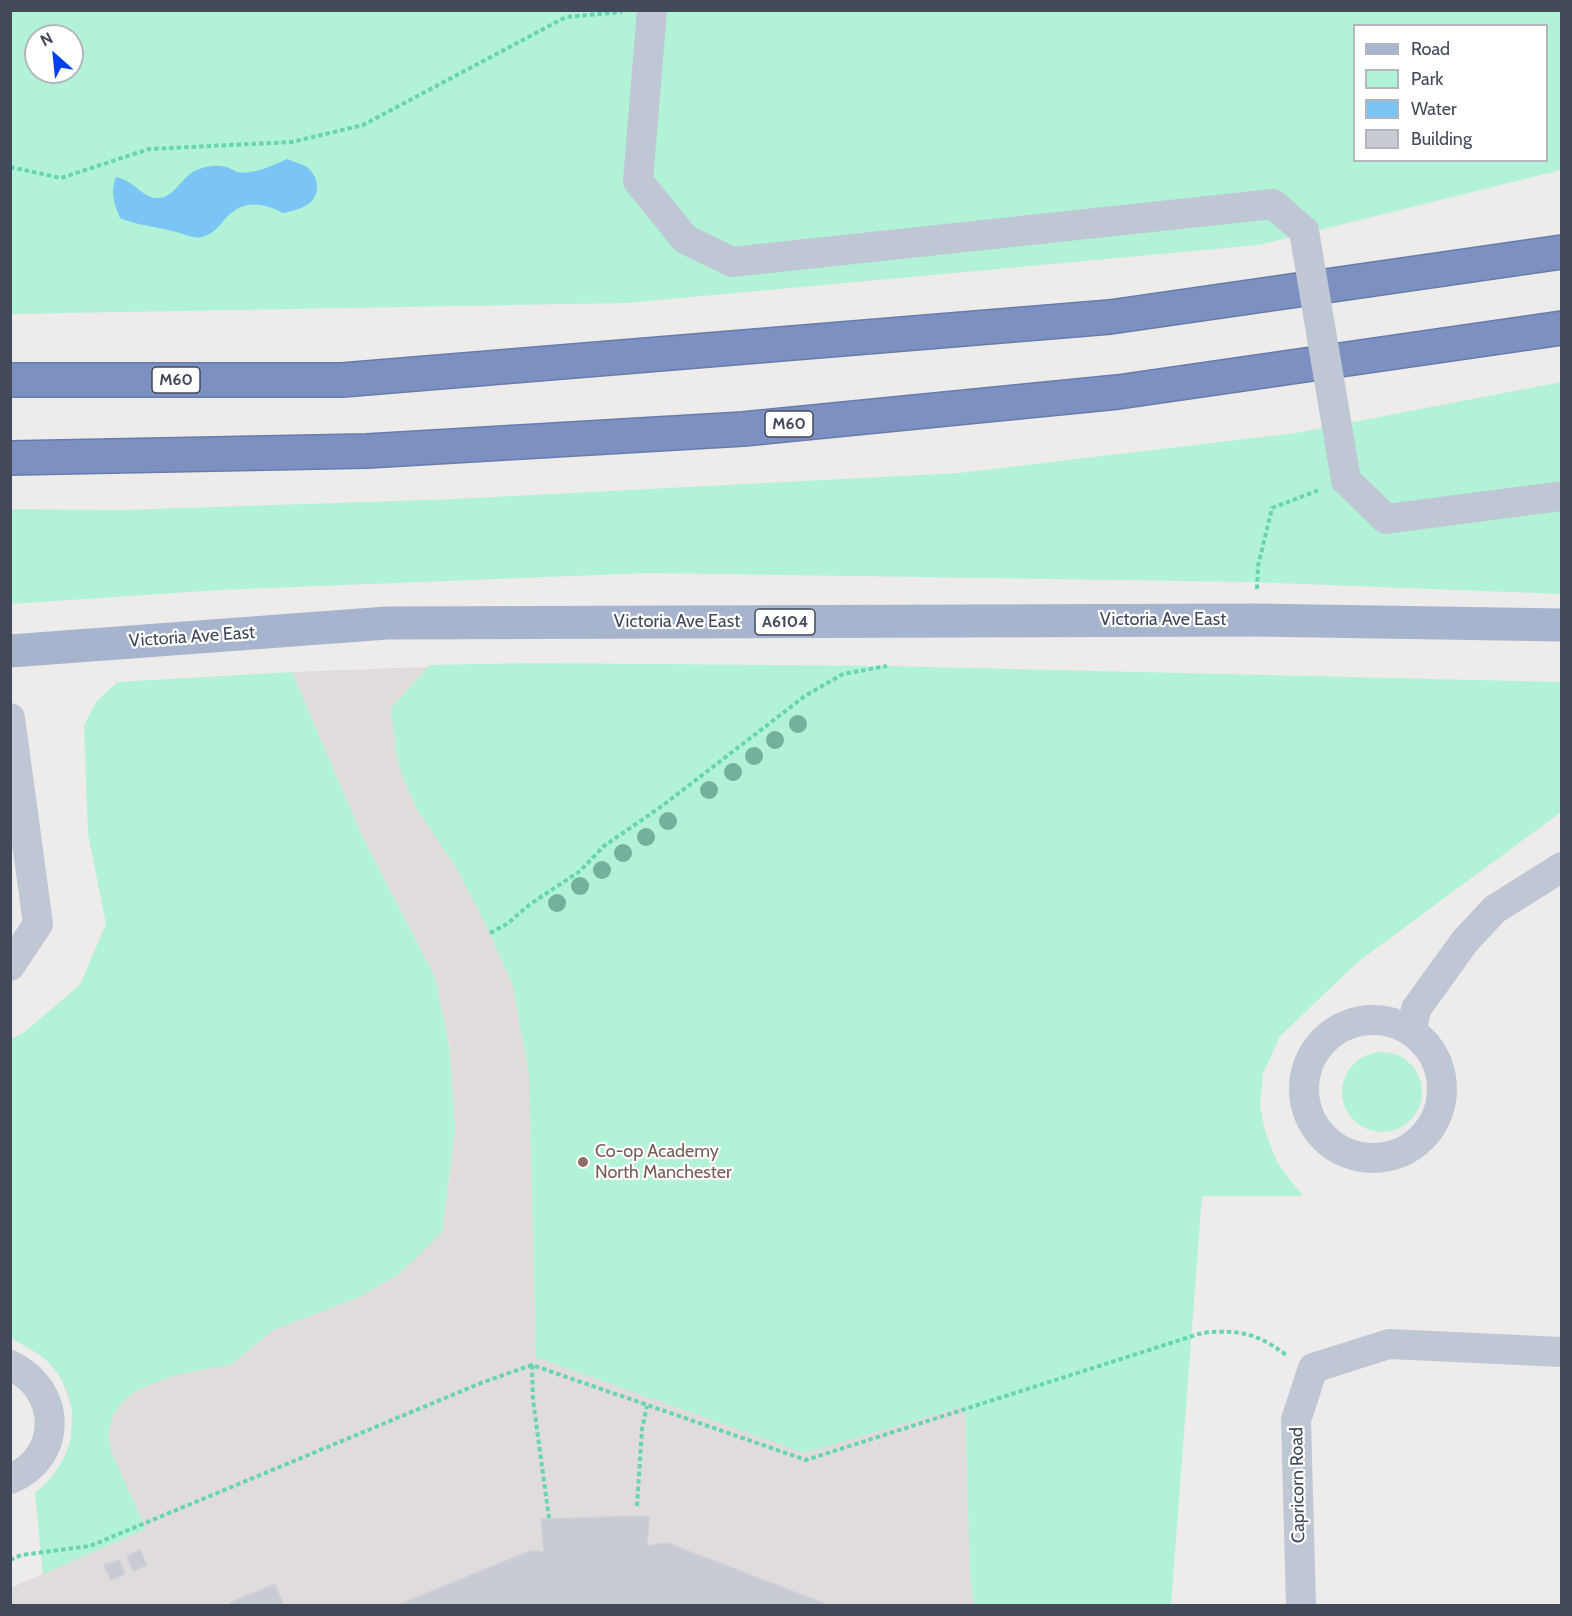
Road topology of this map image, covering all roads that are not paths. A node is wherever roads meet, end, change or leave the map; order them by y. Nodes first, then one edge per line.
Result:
1 (639, 11) edge
2 (1562, 252) edge
3 (1562, 328) edge
4 (10, 380) edge
5 (10, 458) edge
6 (1562, 496) edge
7 (1562, 625) edge
8 (10, 651) edge
9 (10, 717) edge
10 (1562, 867) edge
11 (10, 966) edge
12 (1414, 1020) junction
13 (1562, 1352) edge
14 (10, 1365) edge
15 (10, 1479) edge
16 (1301, 1605) edge

1 - 6 street, bridge
2 - 4 highway, M60
3 - 5 highway, M60
7 - 8 main road, Victoria Ave East / A6104
9 - 11 street
10 - 12 street
12 - 12 street
13 - 16 street, Capricorn Road
14 - 15 street

